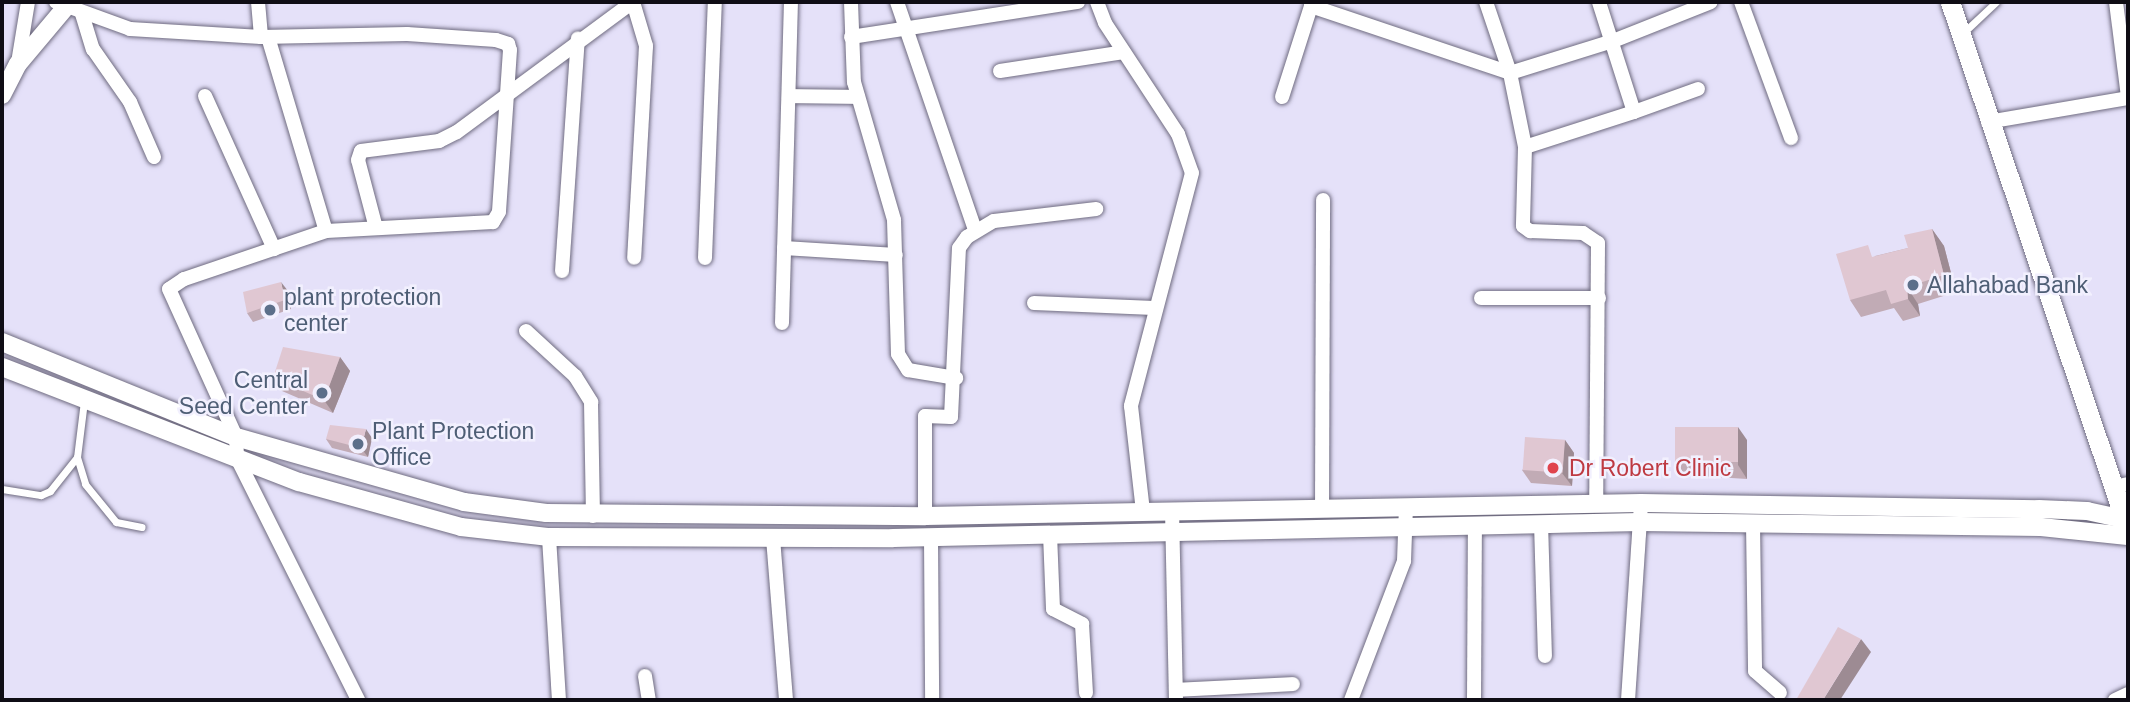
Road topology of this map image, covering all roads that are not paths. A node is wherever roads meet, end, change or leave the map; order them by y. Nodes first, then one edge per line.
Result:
1 (28, 2) edge
2 (258, 2) edge
3 (633, 2) edge
4 (715, 2) edge
5 (792, 2) edge
6 (851, 2) edge
7 (897, 2) edge
8 (1078, 2) edge
9 (1097, 2) edge
10 (1486, 2) edge
11 (1599, 2) edge
12 (1711, 2) edge
13 (1741, 2) edge
14 (1950, 2) edge
15 (1996, 2) edge
16 (2116, 2) edge
17 (1312, 4) edge
18 (67, 6) edge
19 (905, 29) junction
20 (1960, 36) junction
21 (264, 37) junction
22 (851, 37) junction
23 (578, 39) junction
24 (1613, 41) junction
25 (1124, 52) junction
26 (18, 64) junction
27 (1000, 71) dead end
28 (1510, 73) junction
29 (1698, 89) dead end
30 (2, 95) edge
31 (205, 96) dead end
32 (505, 96) junction
33 (789, 96) junction
34 (858, 97) junction
35 (1282, 97) dead end
36 (2128, 97) edge
37 (1634, 112) junction
38 (1988, 122) junction
39 (1791, 138) dead end
40 (1525, 147) junction
41 (154, 157) dead end
42 (1323, 200) dead end
43 (1096, 209) dead end
44 (376, 228) junction
45 (975, 230) junction
46 (326, 231) junction
47 (784, 248) junction
48 (274, 249) junction
49 (896, 255) junction
50 (634, 258) dead end
51 (705, 258) dead end
52 (562, 271) dead end
53 (1481, 298) dead end
54 (1599, 298) junction
55 (1034, 303) dead end
56 (1154, 308) junction
57 (782, 323) dead end
58 (526, 331) dead end
59 (2, 342) edge
60 (2, 367) edge
61 (956, 378) junction
62 (84, 400) junction
63 (236, 438) junction
64 (78, 457) junction
65 (237, 458) junction
66 (2121, 485) edge
67 (2, 489) edge
68 (1596, 503) junction
69 (1641, 503) junction
70 (1406, 506) junction
71 (1322, 508) junction
72 (1172, 510) junction
73 (1143, 511) junction
74 (718, 514) junction
75 (894, 515) junction
76 (593, 516) junction
77 (925, 516) junction
78 (1640, 522) junction
79 (1541, 523) junction
80 (1753, 523) junction
81 (1475, 524) junction
82 (1405, 525) junction
83 (2127, 526) edge
84 (142, 527) dead end
85 (1173, 531) junction
86 (1049, 534) junction
87 (549, 537) junction
88 (931, 537) junction
89 (773, 538) junction
90 (893, 538) junction
91 (718, 540) junction
92 (1545, 656) dead end
93 (645, 676) dead end
94 (1293, 684) dead end
95 (1086, 693) dead end
96 (1780, 693) dead end
97 (2128, 694) edge
98 (1176, 695) edge
99 (358, 700) edge
100 (559, 700) edge
101 (649, 700) edge
102 (786, 700) edge
103 (932, 700) edge
104 (1351, 700) edge
105 (1474, 700) edge
106 (1628, 700) edge
107 (2115, 700) edge

1 - 26 street
2 - 21 street
3 - 23 street
3 - 50 street
4 - 51 street
5 - 33 street
6 - 22 street
7 - 19 street
8 - 19 street
9 - 25 street
10 - 28 street
11 - 24 street
12 - 24 street
13 - 39 street
14 - 20 main road
15 - 20 lane
16 - 36 street
17 - 28 street
17 - 35 street
18 - 21 street
18 - 26 street
18 - 41 street
19 - 22 street
19 - 45 street
20 - 38 main road
21 - 32 street
21 - 46 street
22 - 34 street
23 - 32 street
23 - 52 street
24 - 28 street
24 - 37 street
25 - 27 street
25 - 56 street
26 - 30 street
28 - 40 street
29 - 37 street
31 - 48 street
32 - 44 street
32 - 44 street
33 - 34 street
33 - 47 street
34 - 49 street
36 - 38 street
37 - 40 street
38 - 66 main road
40 - 54 street
42 - 71 street
43 - 45 street
44 - 46 street
45 - 61 street
46 - 48 street
47 - 49 street
47 - 57 street
48 - 63 street
49 - 61 street
53 - 54 street
54 - 68 street
55 - 56 street
56 - 73 street
58 - 76 street
59 - 63 street
60 - 62 street
61 - 77 street
62 - 64 lane
62 - 65 street
63 - 65 street
63 - 76 street
64 - 67 lane
64 - 84 lane
65 - 87 street
65 - 99 street
66 - 83 main road
68 - 69 street
68 - 70 street
69 - 78 street
69 - 83 street
70 - 71 street
70 - 82 street
71 - 72 street
72 - 73 street
72 - 85 street
73 - 77 street
74 - 75 street
74 - 76 street
74 - 91 street
75 - 77 street
75 - 90 street
78 - 79 street
78 - 80 street
78 - 106 street
79 - 81 street
79 - 92 street
80 - 83 street
80 - 96 street
81 - 82 street
81 - 105 street
82 - 85 street
82 - 104 street
85 - 86 street
85 - 98 street
86 - 88 street
86 - 95 street
87 - 91 street
87 - 100 street
88 - 90 street
88 - 103 street
89 - 90 street
89 - 91 street
89 - 102 street
93 - 101 street
94 - 98 street
97 - 107 street

